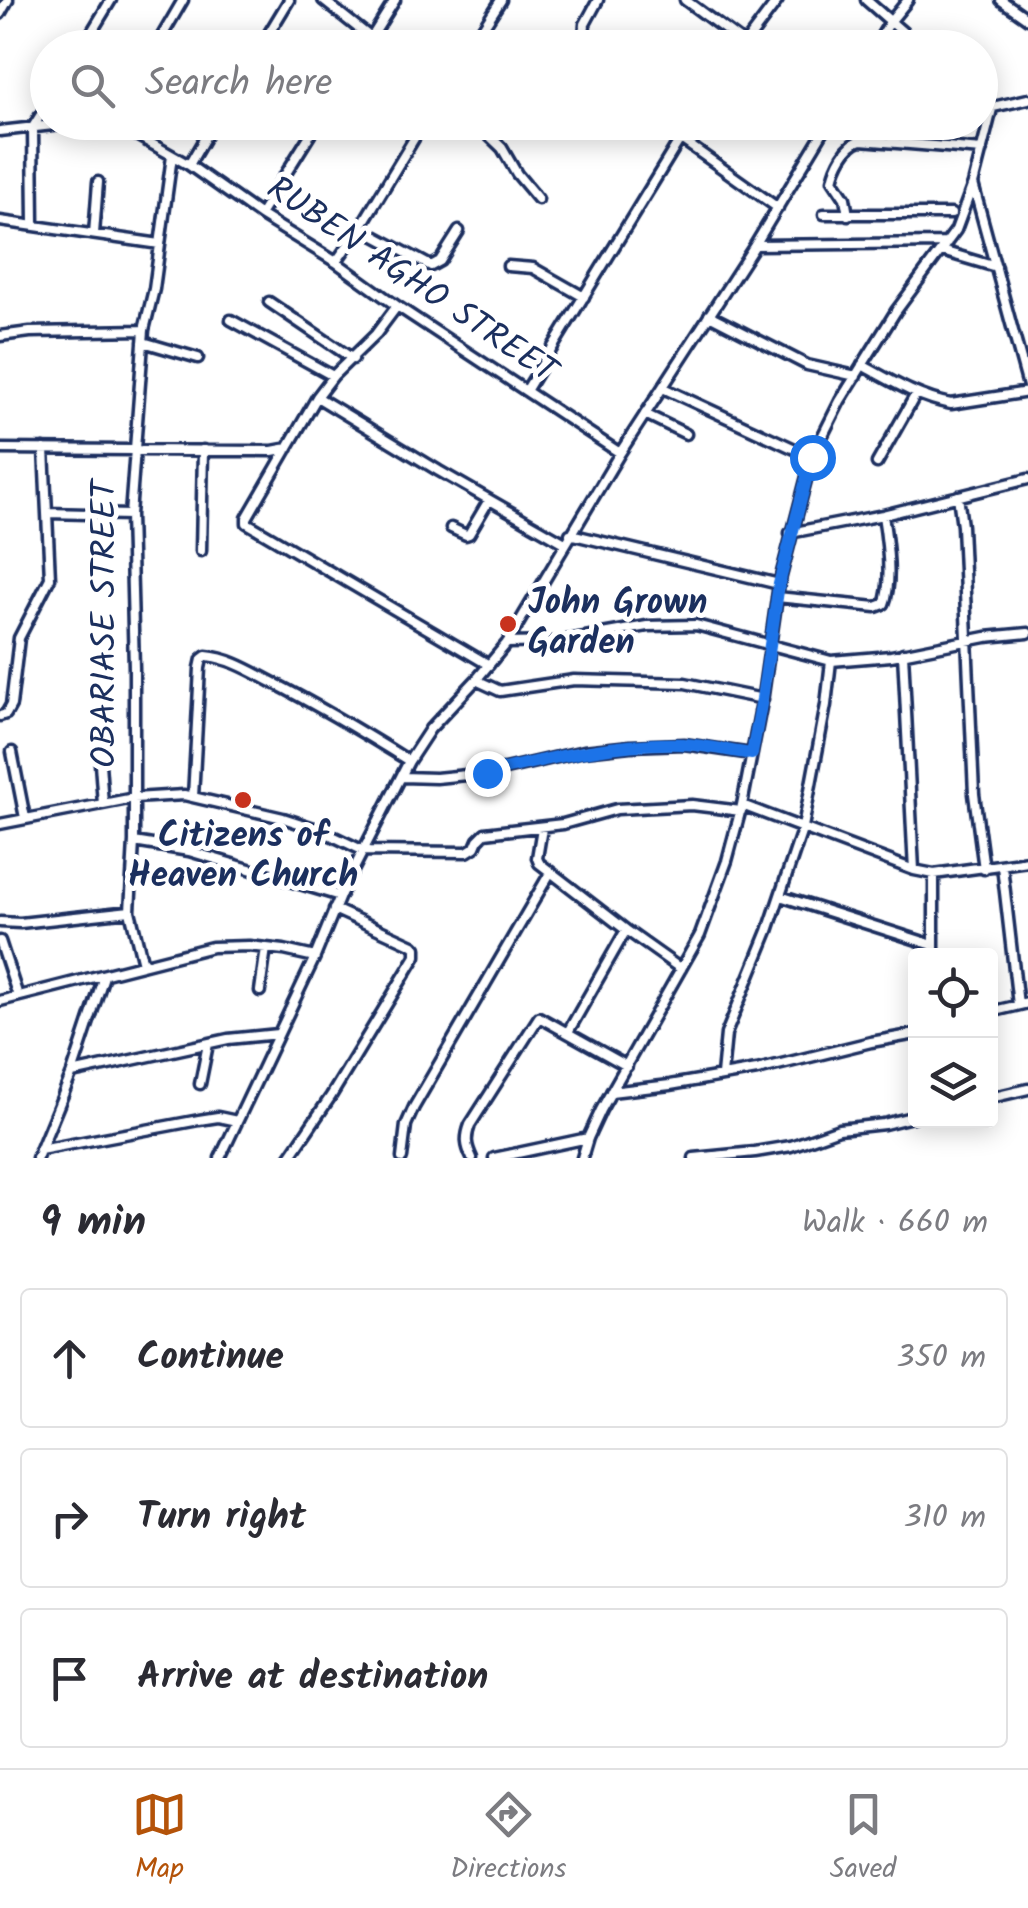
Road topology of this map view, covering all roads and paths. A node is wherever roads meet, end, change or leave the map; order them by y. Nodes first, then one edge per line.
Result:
1 (8, 0) edge
2 (111, 0) edge
3 (184, 0) edge
4 (273, 0) edge
5 (323, 0) edge
6 (395, 0) edge
7 (501, 0) edge
8 (598, 0) edge
9 (684, 0) edge
10 (710, 0) edge
11 (778, 0) edge
12 (866, 0) edge
13 (908, 0) edge
14 (1001, 0) edge
15 (0, 1) edge
16 (286, 4) edge
17 (0, 13) edge
18 (702, 13) junction
19 (1028, 19) edge
20 (890, 22) junction
21 (93, 30) edge
22 (166, 30) edge
23 (271, 30) edge
24 (361, 30) edge
25 (376, 30) edge
26 (482, 30) edge
27 (584, 30) edge
28 (726, 30) edge
29 (758, 30) edge
30 (885, 30) edge
31 (899, 30) edge
32 (1028, 99) edge
33 (998, 106) edge
34 (30, 127) edge
35 (0, 131) edge
36 (33, 140) edge
37 (145, 140) edge
38 (204, 140) edge
39 (307, 140) edge
40 (413, 140) edge
41 (494, 140) edge
42 (679, 140) edge
43 (681, 140) edge
44 (818, 140) edge
45 (984, 140) edge
46 (982, 150) junction
47 (172, 156) junction
48 (189, 165) junction
49 (98, 182) dead end
50 (973, 184) junction
51 (538, 199) dead end
52 (778, 208) junction
53 (824, 214) dead end
54 (951, 214) dead end
55 (260, 215) junction
56 (848, 215) junction
57 (0, 221) edge
58 (34, 224) junction
59 (360, 228) junction
60 (459, 231) dead end
61 (94, 234) junction
62 (160, 244) junction
63 (755, 245) junction
64 (945, 247) junction
65 (336, 262) junction
66 (508, 266) dead end
67 (996, 268) junction
68 (584, 298) junction
69 (269, 302) dead end
70 (397, 306) junction
71 (709, 315) junction
72 (231, 320) dead end
73 (144, 330) junction
74 (0, 336) edge
75 (143, 342) junction
76 (198, 358) dead end
77 (353, 359) junction
78 (862, 366) junction
79 (334, 376) junction
80 (856, 376) junction
81 (663, 388) junction
82 (1028, 389) edge
83 (526, 391) junction
84 (916, 394) junction
85 (318, 398) junction
86 (645, 414) junction
87 (686, 434) dead end
88 (288, 448) junction
89 (44, 449) junction
90 (0, 450) edge
91 (135, 450) junction
92 (202, 450) junction
93 (620, 453) junction
94 (812, 457) junction
95 (877, 463) dead end
96 (1028, 480) edge
97 (958, 496) junction
98 (488, 500) junction
99 (47, 514) junction
100 (130, 515) junction
101 (883, 516) junction
102 (451, 528) dead end
103 (790, 534) junction
104 (568, 538) junction
105 (200, 551) dead end
106 (779, 584) junction
107 (777, 597) junction
108 (1028, 634) edge
109 (967, 640) junction
110 (506, 643) junction
111 (770, 644) junction
112 (903, 653) junction
113 (831, 661) junction
114 (489, 666) junction
115 (476, 680) junction
116 (762, 699) junction
117 (0, 716) edge
118 (99, 750) dead end
119 (12, 752) dead end
120 (752, 754) junction
121 (408, 760) junction
122 (402, 777) junction
123 (193, 797) junction
124 (134, 798) junction
125 (103, 804) junction
126 (742, 808) junction
127 (26, 818) junction
128 (0, 824) edge
129 (803, 827) junction
130 (542, 828) junction
131 (134, 842) junction
132 (364, 851) junction
133 (1028, 861) edge
134 (1002, 866) junction
135 (984, 868) junction
136 (914, 870) junction
137 (550, 874) junction
138 (934, 874) junction
139 (340, 896) junction
140 (780, 896) junction
141 (334, 909) junction
142 (130, 911) junction
143 (0, 922) edge
144 (626, 930) junction
145 (0, 942) edge
146 (266, 948) junction
147 (928, 948) edge
148 (934, 948) edge
149 (315, 957) junction
150 (143, 964) junction
151 (682, 970) junction
152 (104, 976) junction
153 (260, 991) dead end
154 (18, 996) junction
155 (0, 1001) edge
156 (1023, 1004) edge
157 (998, 1010) edge
158 (568, 1032) junction
159 (278, 1034) junction
160 (908, 1035) edge
161 (208, 1044) junction
162 (626, 1066) junction
163 (72, 1073) junction
164 (722, 1075) junction
165 (200, 1084) dead end
166 (1028, 1089) edge
167 (611, 1092) junction
168 (998, 1096) edge
169 (908, 1118) edge
170 (237, 1122) junction
171 (588, 1138) junction
172 (38, 1154) edge
173 (220, 1158) edge
174 (289, 1158) edge
175 (402, 1158) edge
176 (472, 1158) edge
177 (494, 1158) edge
178 (582, 1158) edge
179 (694, 1158) edge

1 - 17 street
2 - 21 street
3 - 22 street
4 - 16 street
5 - 24 street
6 - 25 street
7 - 26 street
8 - 27 street
9 - 18 street
10 - 18 street
11 - 29 street
12 - 20 street
13 - 20 street
14 - 19 street
15 - 17 street
16 - 23 street
18 - 28 street
20 - 30 street
20 - 31 street
32 - 33 street
34 - 35 street, RUBEN AGHO STREET
36 - 58 street
37 - 47 street, RUBEN AGHO STREET
38 - 48 street
39 - 55 street
40 - 59 street
41 - 51 street
42 - 68 street
43 - 52 street
44 - 52 street
45 - 46 street
46 - 50 street
46 - 56 street
47 - 48 street, RUBEN AGHO STREET
47 - 62 street, OBARIASE STREET
48 - 55 street, RUBEN AGHO STREET
49 - 61 street
50 - 64 street
50 - 67 street
52 - 63 street
53 - 56 street
54 - 56 street
55 - 65 street, RUBEN AGHO STREET
57 - 58 street
58 - 61 street
59 - 60 street
59 - 65 street
61 - 62 street
62 - 73 street, OBARIASE STREET
63 - 64 street
63 - 71 street
64 - 67 street
64 - 78 street
65 - 70 street, RUBEN AGHO STREET
66 - 68 street
67 - 82 street
68 - 83 street
69 - 77 street
70 - 77 street
70 - 83 street, RUBEN AGHO STREET
71 - 80 street
71 - 81 street
72 - 79 street
73 - 74 street
73 - 75 street, OBARIASE STREET
75 - 76 street
75 - 91 street, OBARIASE STREET
77 - 79 street
78 - 80 street
78 - 84 street
79 - 85 street
80 - 94 street
81 - 86 street
81 - 94 street
82 - 84 street
83 - 93 street, RUBEN AGHO STREET
84 - 95 street
85 - 88 street
85 - 98 street
86 - 87 street
86 - 93 street
88 - 92 street
88 - 114 street
89 - 90 street
89 - 91 street
89 - 99 street
91 - 92 street
91 - 100 street, OBARIASE STREET
92 - 105 street
93 - 104 street
94 - 103 street
96 - 97 street
97 - 101 street
97 - 109 street
98 - 102 street
98 - 104 street
99 - 100 street
99 - 117 street
100 - 124 street, OBARIASE STREET
101 - 103 street
101 - 107 street
103 - 106 street
104 - 106 street
104 - 110 street
106 - 107 street
107 - 111 street
108 - 109 street
109 - 112 street
109 - 135 street
110 - 111 street
110 - 114 street
111 - 113 street
111 - 116 street
112 - 113 street
112 - 136 street
113 - 129 street
114 - 115 street
115 - 116 street
115 - 121 street
116 - 120 street
118 - 125 street
119 - 127 street
120 - 122 street
120 - 126 street
121 - 122 street
121 - 123 street
122 - 132 street
123 - 124 street
123 - 132 street
124 - 125 street
124 - 131 street, OBARIASE STREET
125 - 127 street
126 - 129 street
126 - 130 street
126 - 151 street
127 - 128 street
129 - 136 street
129 - 140 street
130 - 132 street
130 - 137 street
131 - 139 street
131 - 142 street, OBARIASE STREET
132 - 139 street
133 - 134 street
134 - 135 street
134 - 156 street
135 - 138 street
136 - 138 street
137 - 144 street
137 - 175 street
138 - 148 street
139 - 141 street
140 - 147 street
140 - 164 street
141 - 149 street
141 - 174 street
142 - 143 street
142 - 150 street, OBARIASE STREET
144 - 151 street
144 - 158 street
145 - 154 street
146 - 149 street
146 - 150 street
146 - 153 street
149 - 159 street
150 - 152 street
151 - 162 street
152 - 154 street
152 - 163 street
154 - 155 street
156 - 157 street
158 - 162 street
158 - 176 street
159 - 161 street
159 - 170 street
160 - 164 street
161 - 163 street
161 - 165 street
162 - 167 street
163 - 172 street
164 - 167 street
166 - 168 street
167 - 171 street
169 - 179 street
170 - 172 street
170 - 173 street
171 - 177 street
171 - 178 street

